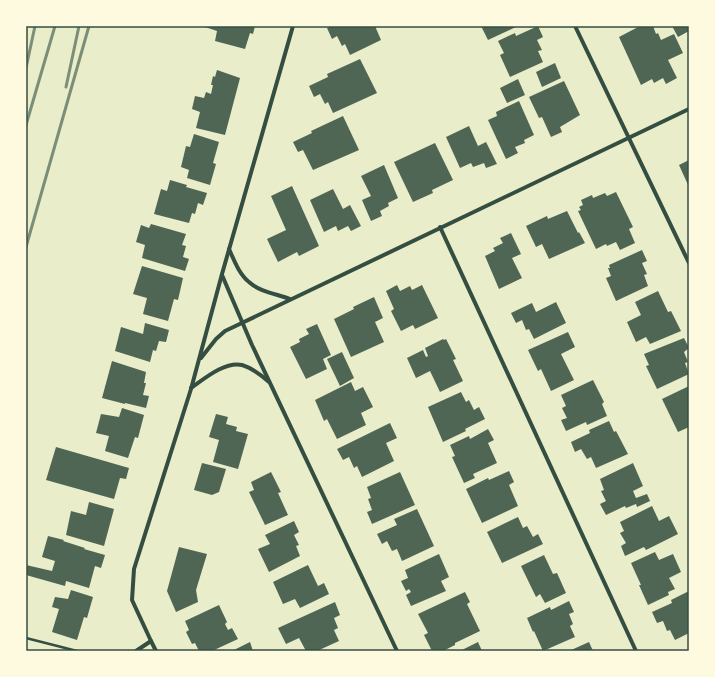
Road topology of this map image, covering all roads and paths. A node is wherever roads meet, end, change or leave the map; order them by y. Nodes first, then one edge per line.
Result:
1 (293, 26) edge
2 (575, 26) edge
3 (689, 109) edge
4 (629, 137) junction
5 (440, 228) junction
6 (229, 249) junction
7 (689, 264) edge
8 (222, 274) junction
9 (291, 299) junction
10 (242, 322) junction
11 (199, 360) junction
12 (269, 382) junction
13 (191, 389) junction
14 (26, 638) edge
15 (151, 641) junction
16 (77, 651) edge
17 (136, 651) edge
18 (156, 651) edge
19 (397, 651) edge
20 (636, 651) edge

1 - 6 street
2 - 4 street
3 - 4 street
4 - 5 street
4 - 7 street
5 - 9 street
5 - 20 street
6 - 8 street
6 - 9 street
8 - 10 street
8 - 11 street
9 - 10 street
10 - 11 street
10 - 12 street
11 - 13 street
12 - 13 street
12 - 19 street
13 - 15 street
14 - 16 path
15 - 17 street
15 - 18 street

